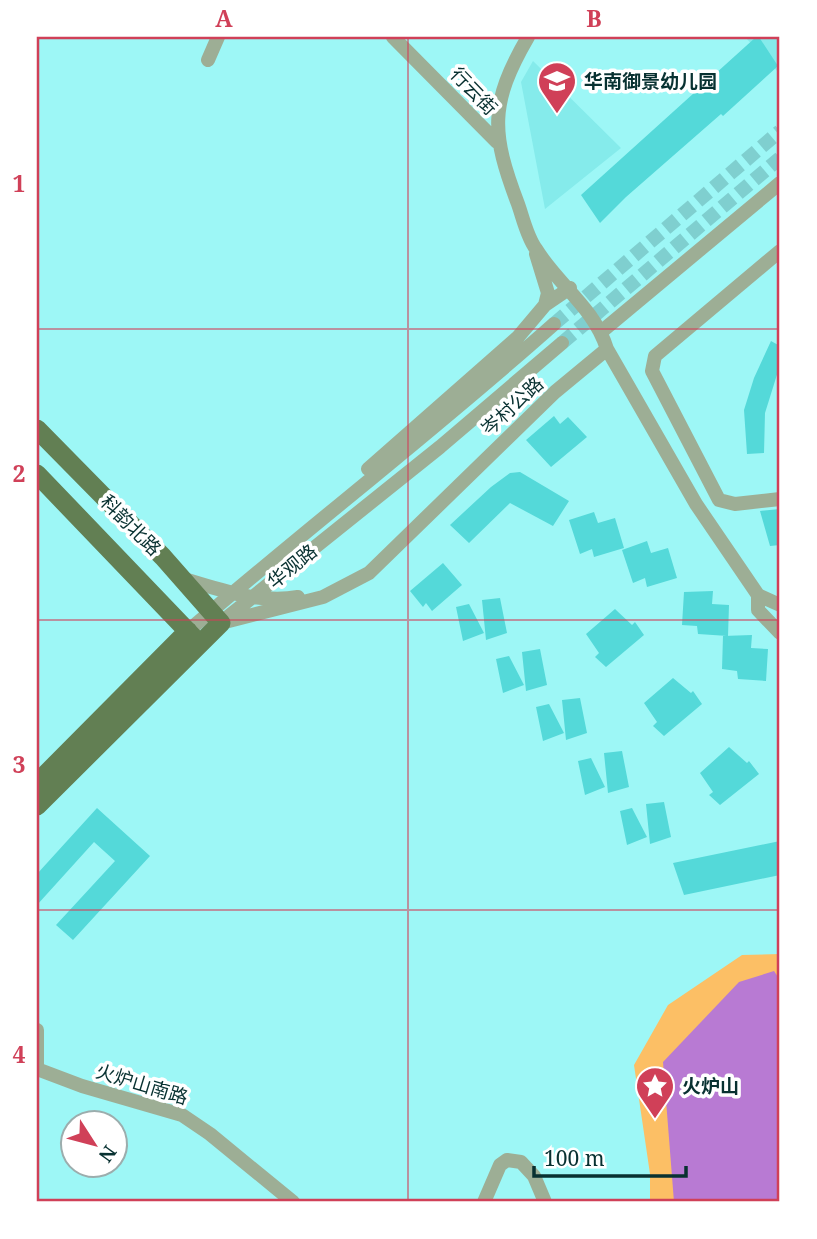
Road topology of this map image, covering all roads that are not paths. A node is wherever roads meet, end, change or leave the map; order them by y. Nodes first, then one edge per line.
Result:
1 (218, 37) edge
2 (393, 37) edge
3 (528, 37) edge
4 (208, 60) dead end
5 (497, 142) junction
6 (780, 183) edge
7 (535, 249) junction
8 (780, 251) edge
9 (570, 288) junction
10 (545, 305) junction
11 (554, 324) tunnel mouth
12 (601, 332) junction
13 (562, 343) tunnel mouth
14 (607, 349) junction
15 (37, 429) edge
16 (37, 474) edge
17 (780, 499) edge
18 (306, 530) junction
19 (157, 551) junction
20 (128, 568) junction
21 (369, 573) junction
22 (184, 579) junction
23 (232, 594) junction
24 (758, 595) junction
25 (255, 596) junction
26 (780, 605) edge
27 (216, 617) junction
28 (780, 633) edge
29 (193, 637) junction
30 (37, 783) edge
31 (37, 807) edge
32 (37, 1030) edge
33 (37, 1069) edge
34 (293, 1202) edge
35 (484, 1202) edge
36 (545, 1202) edge

1 - 4 street
2 - 5 street, 行云街
3 - 5 street, 行云街
5 - 7 street
6 - 12 street
7 - 9 street
7 - 10 street
8 - 17 street
9 - 10 street
9 - 12 street
10 - 18 street
11 - 18 street, 华观路
12 - 14 street
13 - 25 street, 华观路
14 - 21 street, 岑村公路
14 - 24 street
15 - 19 main road, 科韵北路
16 - 20 main road, 科韵北路
18 - 23 street, 华观路
19 - 20 main road
19 - 22 main road, 科韵北路
20 - 29 main road, 科韵北路
21 - 25 street
21 - 27 street, 岑村公路
22 - 23 street
22 - 27 main road, 科韵北路
23 - 25 street
23 - 27 street, 华观路
24 - 26 street
24 - 28 street
25 - 27 street, 华观路
27 - 29 main road, 华观路
29 - 30 main road, 华观路
29 - 31 main road, 华观路
32 - 33 street
33 - 34 street, 火炉山南路
35 - 36 street

